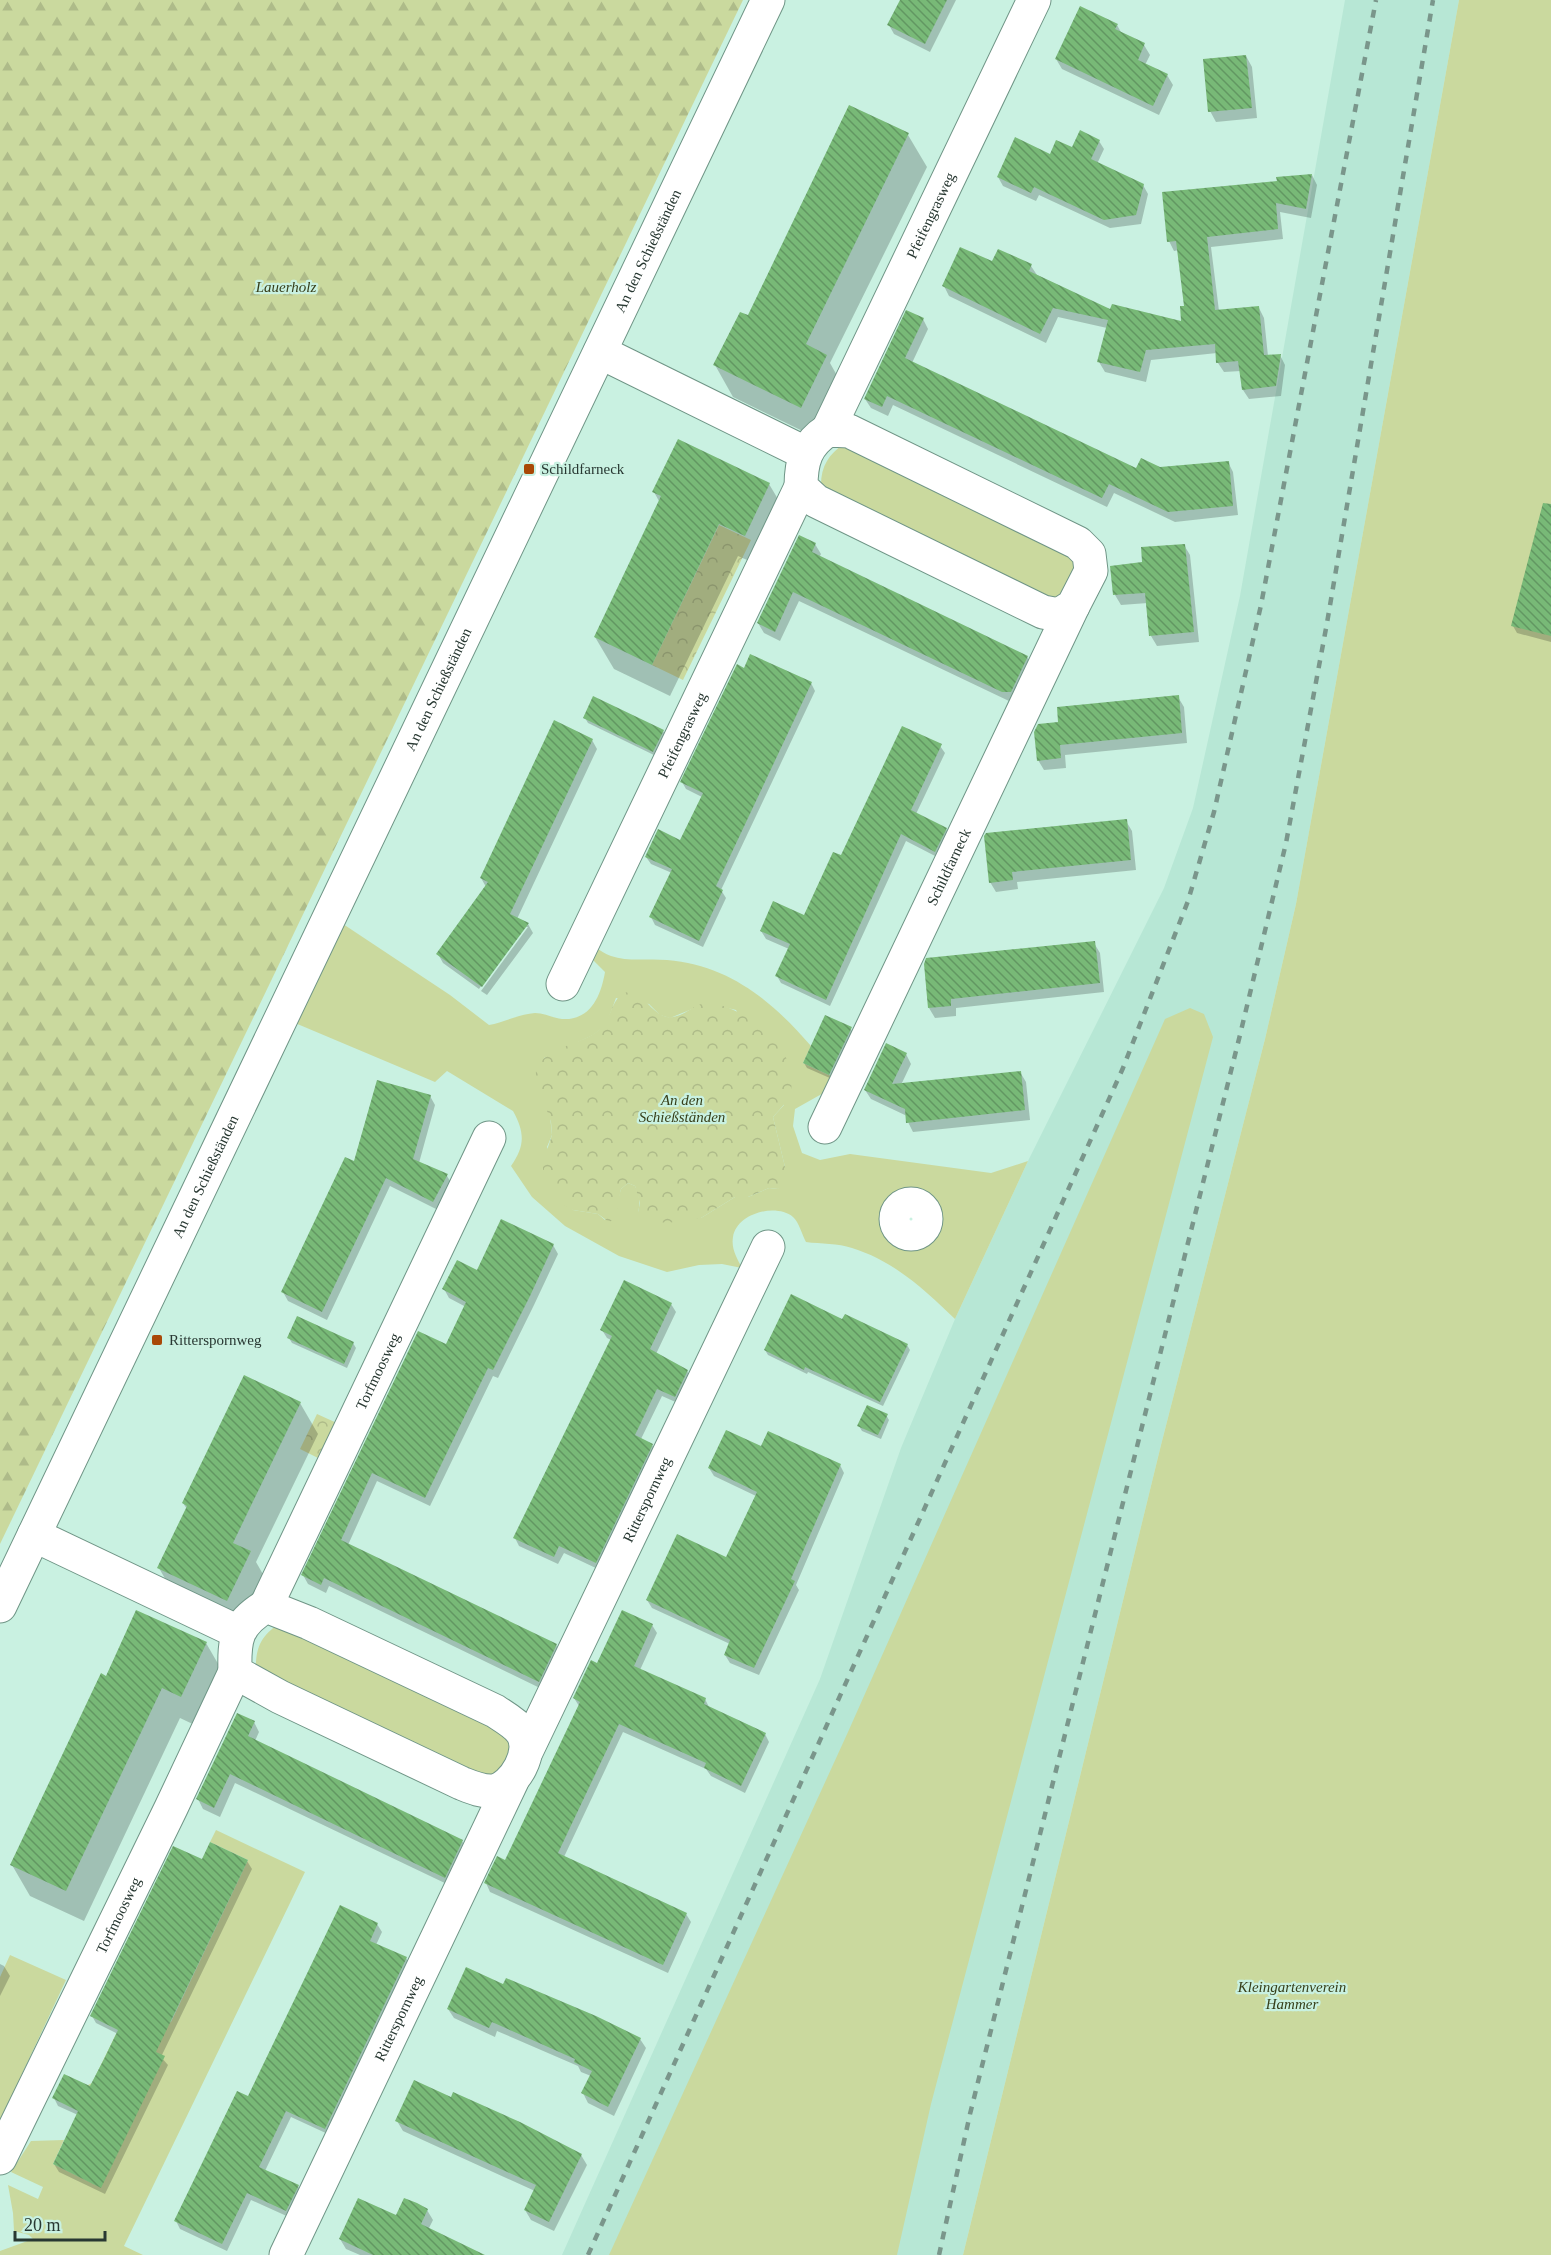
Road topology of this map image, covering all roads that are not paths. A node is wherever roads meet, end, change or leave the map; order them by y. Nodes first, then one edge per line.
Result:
1 (768, 0) edge
2 (1034, 0) edge
3 (600, 352) junction
4 (828, 430) junction
5 (805, 453) junction
6 (801, 487) junction
7 (1073, 606) junction
8 (563, 984) dead end
9 (825, 1127) dead end
10 (489, 1138) dead end
11 (768, 1247) dead end
12 (34, 1535) junction
13 (0, 1606) edge
14 (266, 1606) junction
15 (238, 1632) junction
16 (235, 1672) junction
17 (519, 1766) junction
18 (0, 2158) edge
19 (286, 2255) edge

1 - 3 street, An den Schießständen
2 - 4 street, Pfeifengrasweg
3 - 5 street
3 - 12 street, An den Schießständen
4 - 5 street
4 - 7 street, Schildfarneck
5 - 6 street
6 - 7 street
6 - 8 street, Pfeifengrasweg
7 - 9 street, Schildfarneck
10 - 14 street, Torfmoosweg
11 - 17 street, Ritterspornweg
12 - 13 street, An den Schießständen
12 - 15 street
14 - 15 street
14 - 17 street
15 - 16 street
16 - 17 street
16 - 18 street, Torfmoosweg
17 - 19 street, Ritterspornweg

